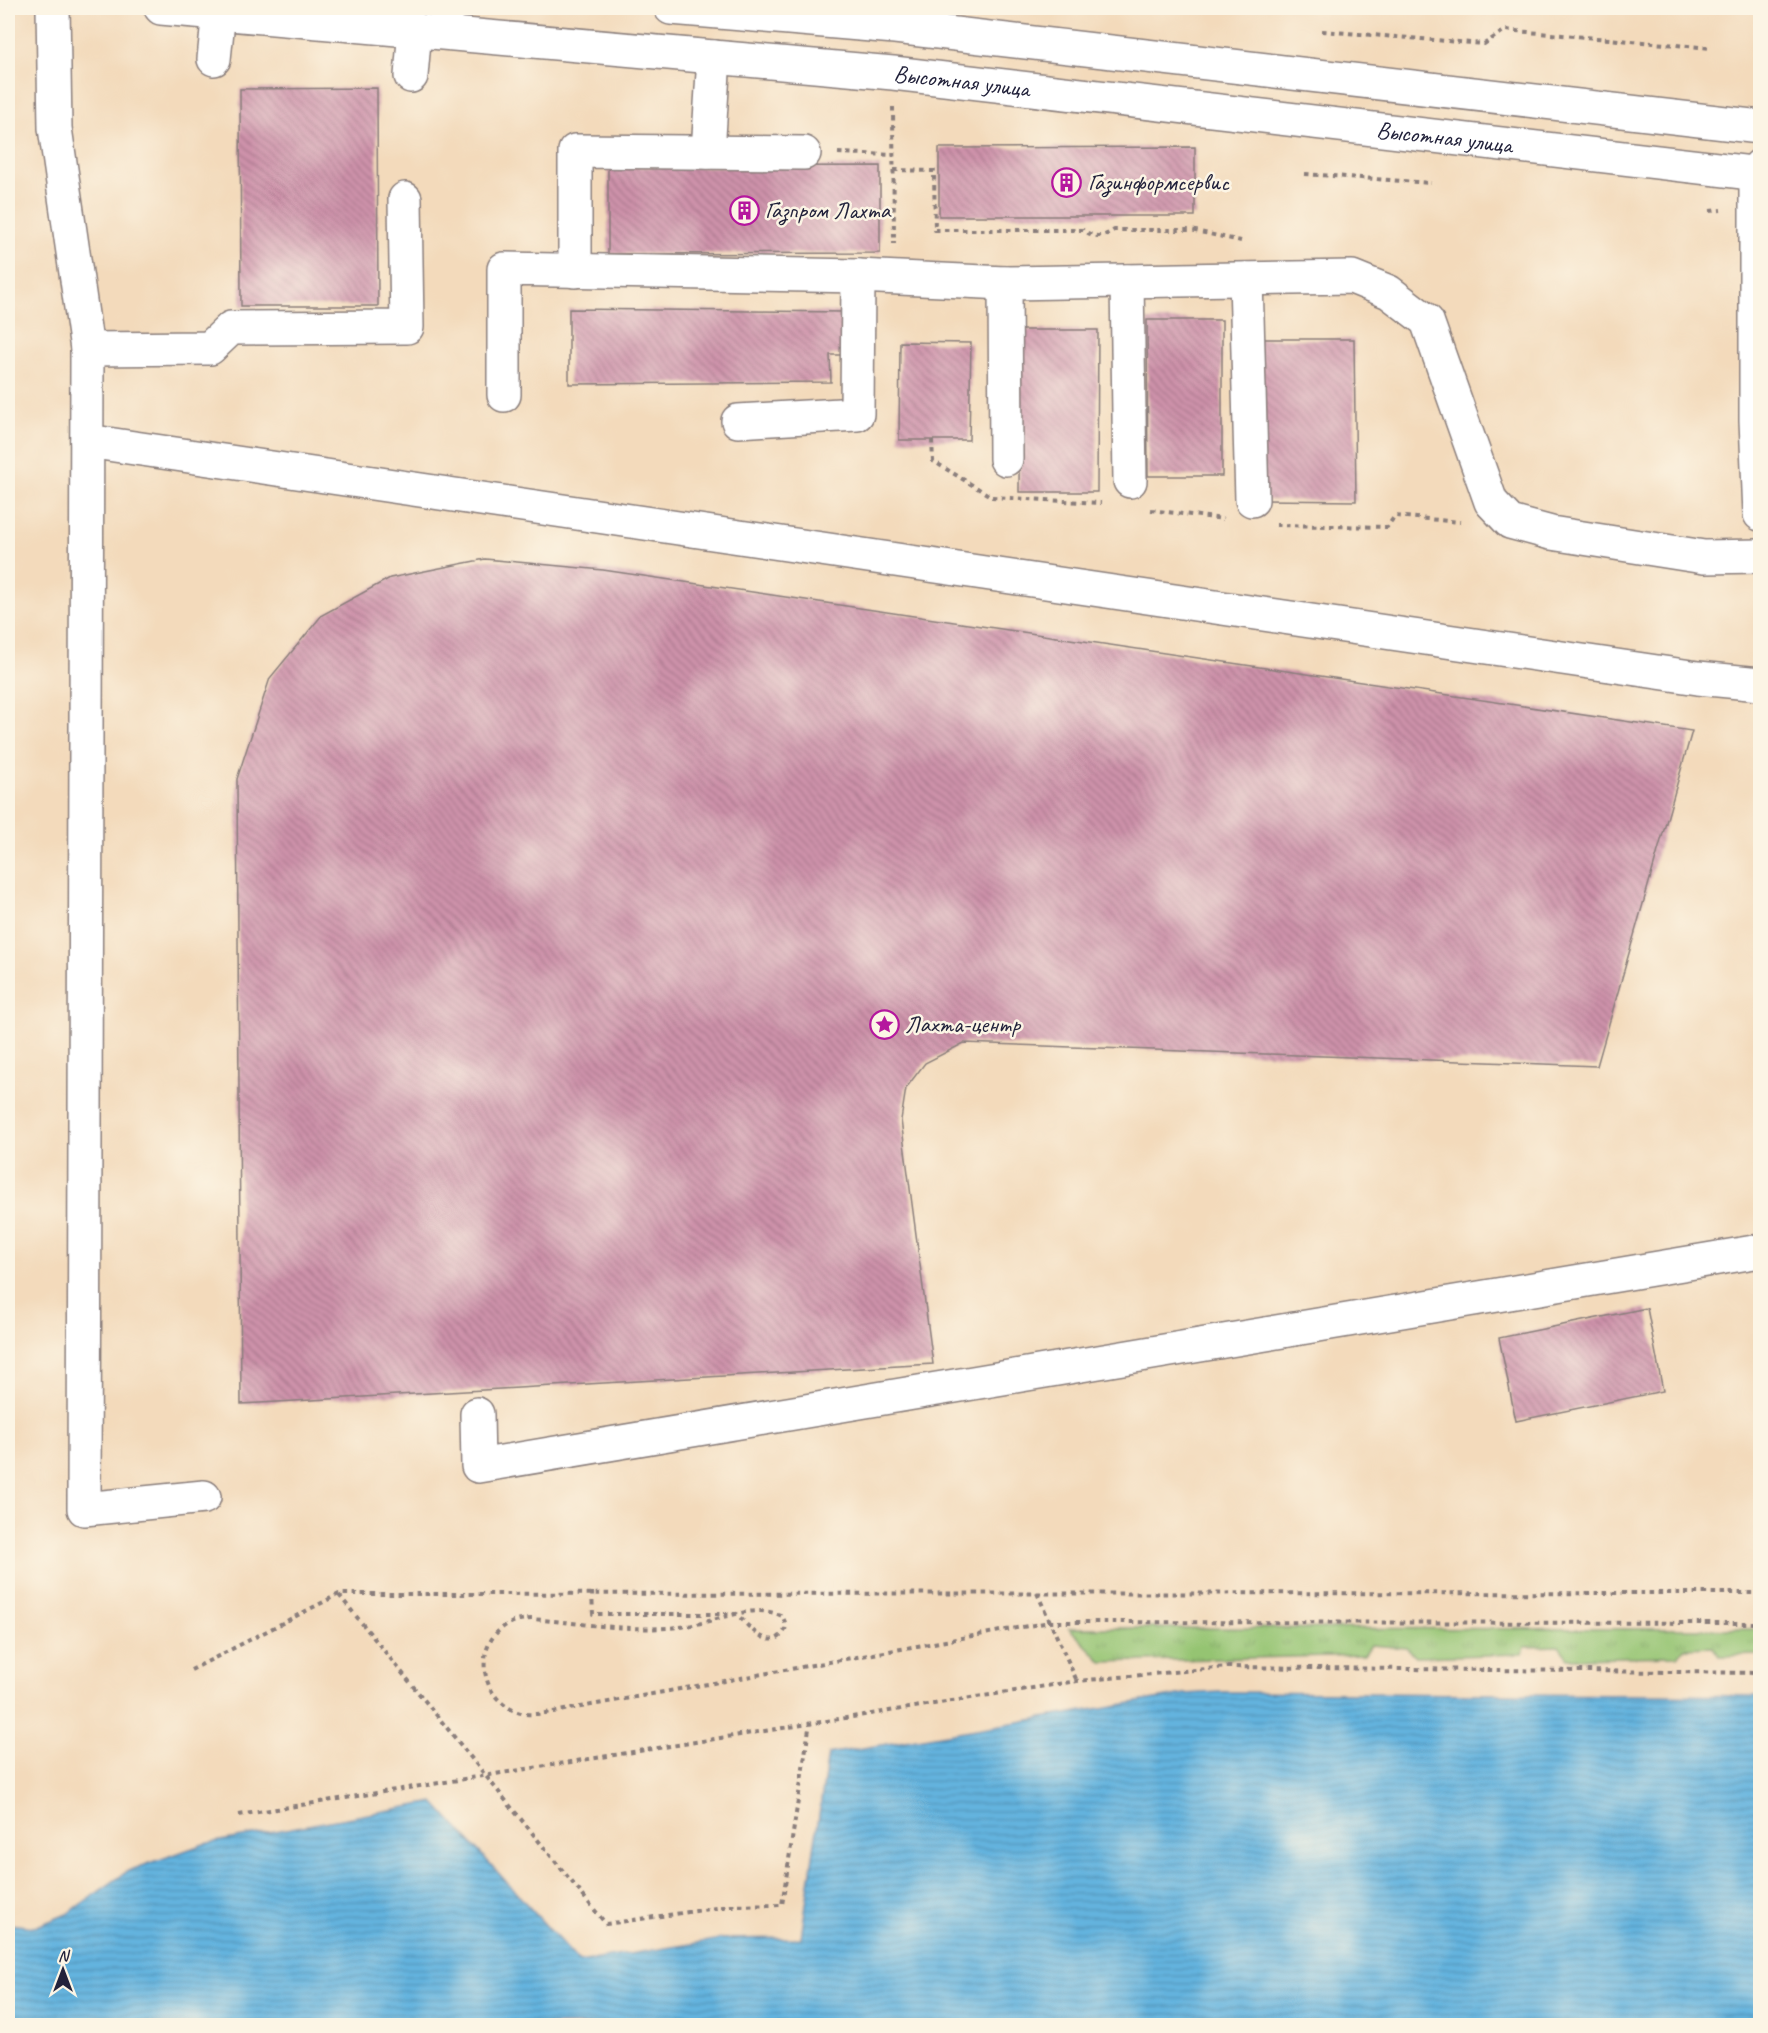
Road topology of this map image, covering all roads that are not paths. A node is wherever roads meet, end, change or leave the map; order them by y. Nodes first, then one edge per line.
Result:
1 (53, 8) edge
2 (161, 8) edge
3 (671, 8) edge
4 (219, 11) junction
5 (415, 29) junction
6 (714, 57) junction
7 (214, 59) dead end
8 (411, 76) dead end
9 (1761, 127) edge
10 (708, 152) junction
11 (804, 153) road end
12 (1759, 171) edge
13 (405, 199) dead end
14 (575, 270) junction
15 (858, 276) junction
16 (1246, 279) junction
17 (1127, 281) junction
18 (1005, 283) junction
19 (87, 349) junction
20 (504, 395) dead end
21 (738, 421) dead end
22 (87, 441) junction
23 (1006, 459) dead end
24 (1121, 493) road end
25 (1240, 510) road end
26 (1761, 514) edge
27 (1761, 556) edge
28 (1761, 684) edge
29 (1761, 1251) edge
30 (477, 1414) dead end
31 (204, 1497) dead end

1 - 19 street
2 - 4 street, Высотная улица
3 - 9 street, Высотная улица
4 - 5 street, Высотная улица
4 - 7 street
5 - 6 street, Высотная улица
5 - 8 street
6 - 10 street
6 - 12 street, Высотная улица
10 - 11 street
10 - 14 street
12 - 26 street
13 - 19 street
14 - 15 street
14 - 20 street
15 - 18 street
15 - 21 street
16 - 17 street
16 - 25 street
16 - 27 street
17 - 18 street
17 - 24 street
18 - 23 street
19 - 22 street
22 - 28 street
22 - 31 street
29 - 30 street

